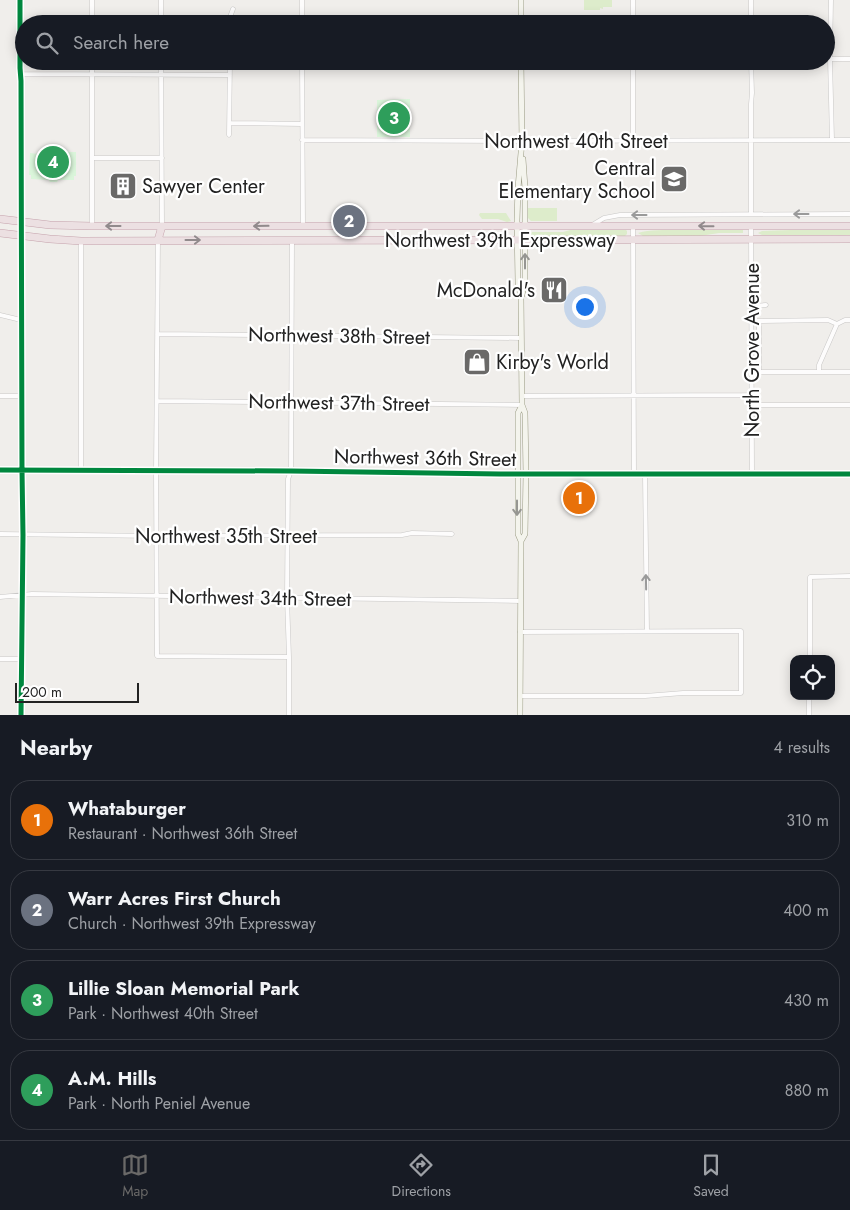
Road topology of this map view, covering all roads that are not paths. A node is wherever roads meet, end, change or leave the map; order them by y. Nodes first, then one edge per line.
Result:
1 (20, 0) edge
2 (92, 0) edge
3 (161, 0) edge
4 (302, 0) edge
5 (521, 0) edge
6 (633, 0) edge
7 (751, 0) edge
8 (831, 0) edge
9 (234, 9) dead end
10 (20, 15) edge
11 (92, 15) edge
12 (161, 15) edge
13 (231, 15) edge
14 (302, 15) edge
15 (521, 15) edge
16 (633, 15) edge
17 (751, 15) edge
18 (830, 15) edge
19 (835, 59) edge
20 (850, 59) edge
21 (21, 70) edge
22 (92, 70) edge
23 (161, 70) edge
24 (230, 70) edge
25 (302, 70) edge
26 (521, 70) edge
27 (633, 70) edge
28 (751, 70) edge
29 (829, 70) edge
30 (21, 74) junction
31 (92, 74) junction
32 (161, 74) junction
33 (230, 75) junction
34 (230, 123) junction
35 (302, 124) junction
36 (229, 135) dead end
37 (302, 140) junction
38 (832, 140) junction
39 (850, 140) edge
40 (522, 141) junction
41 (633, 141) junction
42 (751, 141) junction
43 (92, 158) junction
44 (162, 158) junction
45 (751, 214) junction
46 (850, 214) edge
47 (0, 219) edge
48 (21, 222) junction
49 (592, 225) junction
50 (633, 225) junction
51 (92, 226) junction
52 (162, 226) junction
53 (229, 226) junction
54 (292, 226) junction
55 (303, 226) junction
56 (521, 226) junction
57 (752, 226) junction
58 (850, 226) edge
59 (0, 233) edge
60 (21, 236) junction
61 (158, 240) junction
62 (229, 240) junction
63 (292, 240) junction
64 (303, 240) junction
65 (522, 240) junction
66 (632, 240) junction
67 (751, 240) junction
68 (850, 240) edge
69 (81, 241) junction
70 (752, 306) junction
71 (766, 306) dead end
72 (0, 315) edge
73 (21, 320) junction
74 (850, 320) edge
75 (752, 321) junction
76 (759, 321) junction
77 (837, 324) junction
78 (157, 334) junction
79 (291, 336) junction
80 (522, 338) junction
81 (752, 372) junction
82 (759, 372) junction
83 (819, 372) junction
84 (850, 372) edge
85 (751, 395) junction
86 (0, 396) edge
87 (22, 396) junction
88 (522, 396) junction
89 (633, 396) junction
90 (157, 401) junction
91 (291, 403) junction
92 (752, 405) junction
93 (850, 405) edge
94 (522, 406) junction
95 (0, 470) edge
96 (22, 470) junction
97 (81, 471) junction
98 (156, 471) junction
99 (291, 472) junction
100 (517, 474) junction
101 (526, 474) junction
102 (634, 474) junction
103 (645, 474) junction
104 (752, 474) junction
105 (850, 474) edge
106 (0, 534) edge
107 (23, 534) junction
108 (452, 534) dead end
109 (156, 536) junction
110 (288, 536) junction
111 (521, 541) junction
112 (850, 576) edge
113 (22, 596) junction
114 (158, 596) junction
115 (0, 597) edge
116 (287, 598) junction
117 (520, 601) junction
118 (647, 631) junction
119 (520, 632) junction
120 (810, 655) edge
121 (289, 657) junction
122 (0, 659) edge
123 (21, 659) junction
124 (520, 696) junction
125 (809, 700) edge
126 (21, 715) edge
127 (289, 715) edge
128 (520, 715) edge
129 (809, 715) edge

1 - 10 street
2 - 11 street
3 - 12 street
4 - 14 street
5 - 15 main road
6 - 16 street
7 - 17 street
8 - 18 street
9 - 13 street
19 - 20 street
21 - 30 street
22 - 31 street
23 - 32 street
24 - 33 street
25 - 35 street
26 - 40 main road
27 - 41 street
28 - 42 street
29 - 38 street
30 - 31 street
30 - 48 street
31 - 32 street
31 - 43 street
32 - 33 street
32 - 44 street
33 - 34 street
34 - 35 street
34 - 36 street
35 - 37 street
37 - 40 street, Northwest 40th Street
37 - 55 street
38 - 39 street, Northwest 40th Street
38 - 42 street, Northwest 40th Street
40 - 41 street, Northwest 40th Street
40 - 56 main road
41 - 42 street, Northwest 40th Street
42 - 45 street
43 - 44 street
43 - 51 street
44 - 52 street
46 -> 45 street, Northwest 39th Expressway
45 -> 49 street, Northwest 39th Expressway
47 - 48 highway, Northwest 39th Expressway
48 - 51 highway, Northwest 39th Expressway
48 - 60 street
49 - 50 highway, Northwest 39th Expressway
49 - 56 highway, Northwest 39th Expressway
57 -> 50 highway, Northwest 39th Expressway
50 - 66 street
52 -> 51 highway, Northwest 39th Expressway
52 - 53 highway, Northwest 39th Expressway
52 - 61 highway
54 -> 53 highway, Northwest 39th Expressway
53 - 62 highway
54 - 55 highway, Northwest 39th Expressway
54 - 63 highway
55 - 56 highway, Northwest 39th Expressway
55 - 64 highway
56 - 65 main road
57 - 58 highway, Northwest 39th Expressway
57 - 67 street, North Grove Avenue
59 - 60 highway, Northwest 39th Expressway
60 - 69 highway, Northwest 39th Expressway
60 - 73 street
61 -> 62 highway, Northwest 39th Expressway
61 - 69 highway, Northwest 39th Expressway
61 - 78 street
62 - 63 highway, Northwest 39th Expressway
63 - 64 highway, Northwest 39th Expressway
63 - 79 street
64 - 65 highway, Northwest 39th Expressway
65 - 66 highway, Northwest 39th Expressway
65 - 80 main road
66 - 67 highway, Northwest 39th Expressway
66 - 89 street
67 - 68 highway, Northwest 39th Expressway
67 - 70 street, North Grove Avenue
69 - 97 street
70 - 71 street
70 - 75 street, North Grove Avenue
72 - 73 street
73 - 87 street
74 - 77 street
75 - 76 street
75 - 81 street, North Grove Avenue
76 - 77 street
76 - 82 street
77 - 83 street
78 - 79 street, Northwest 38th Street
78 - 90 street
79 - 80 street, Northwest 38th Street
79 - 91 street
80 - 88 main road
81 - 82 street
81 - 85 street, North Grove Avenue
82 - 83 street
83 - 84 street
85 - 89 street
85 - 92 street, North Grove Avenue
86 - 87 street
87 - 96 street
88 - 89 street
88 - 94 main road
89 - 102 street
90 - 91 street, Northwest 37th Street
90 - 98 street
91 - 94 street, Northwest 37th Street
91 - 99 street
92 - 93 street
92 - 104 street, North Grove Avenue
94 - 100 main road
94 - 101 main road
95 - 96 main road, Northwest 36th Street
96 - 97 main road, Northwest 36th Street
96 - 107 street
97 - 98 main road, Northwest 36th Street
98 - 99 main road, Northwest 36th Street
98 - 109 street
99 - 100 main road, Northwest 36th Street
99 - 110 street
100 - 101 main road, Northwest 36th Street
100 -> 111 main road
101 - 102 main road, Northwest 36th Street
101 - 111 main road
102 - 103 main road, Northwest 36th Street
103 - 104 main road, Northwest 36th Street
118 -> 103 street
104 - 105 main road, Northwest 36th Street
106 - 107 street, Northwest 35th Street
107 - 109 street, Northwest 35th Street
107 - 113 street
108 - 110 street, Northwest 35th Street
109 - 110 street, Northwest 35th Street
109 - 114 street
110 - 116 street
111 - 117 main road
112 - 120 street
113 - 114 street, Northwest 34th Street
113 - 115 street, Northwest 34th Street
113 - 123 street
114 - 116 street, Northwest 34th Street
114 - 121 street
116 - 117 street, Northwest 34th Street
116 - 121 street
117 - 119 main road
118 - 119 street
118 - 124 street
119 - 124 main road
121 - 127 street
122 - 123 street
123 - 126 street
124 - 128 main road
125 - 129 street

